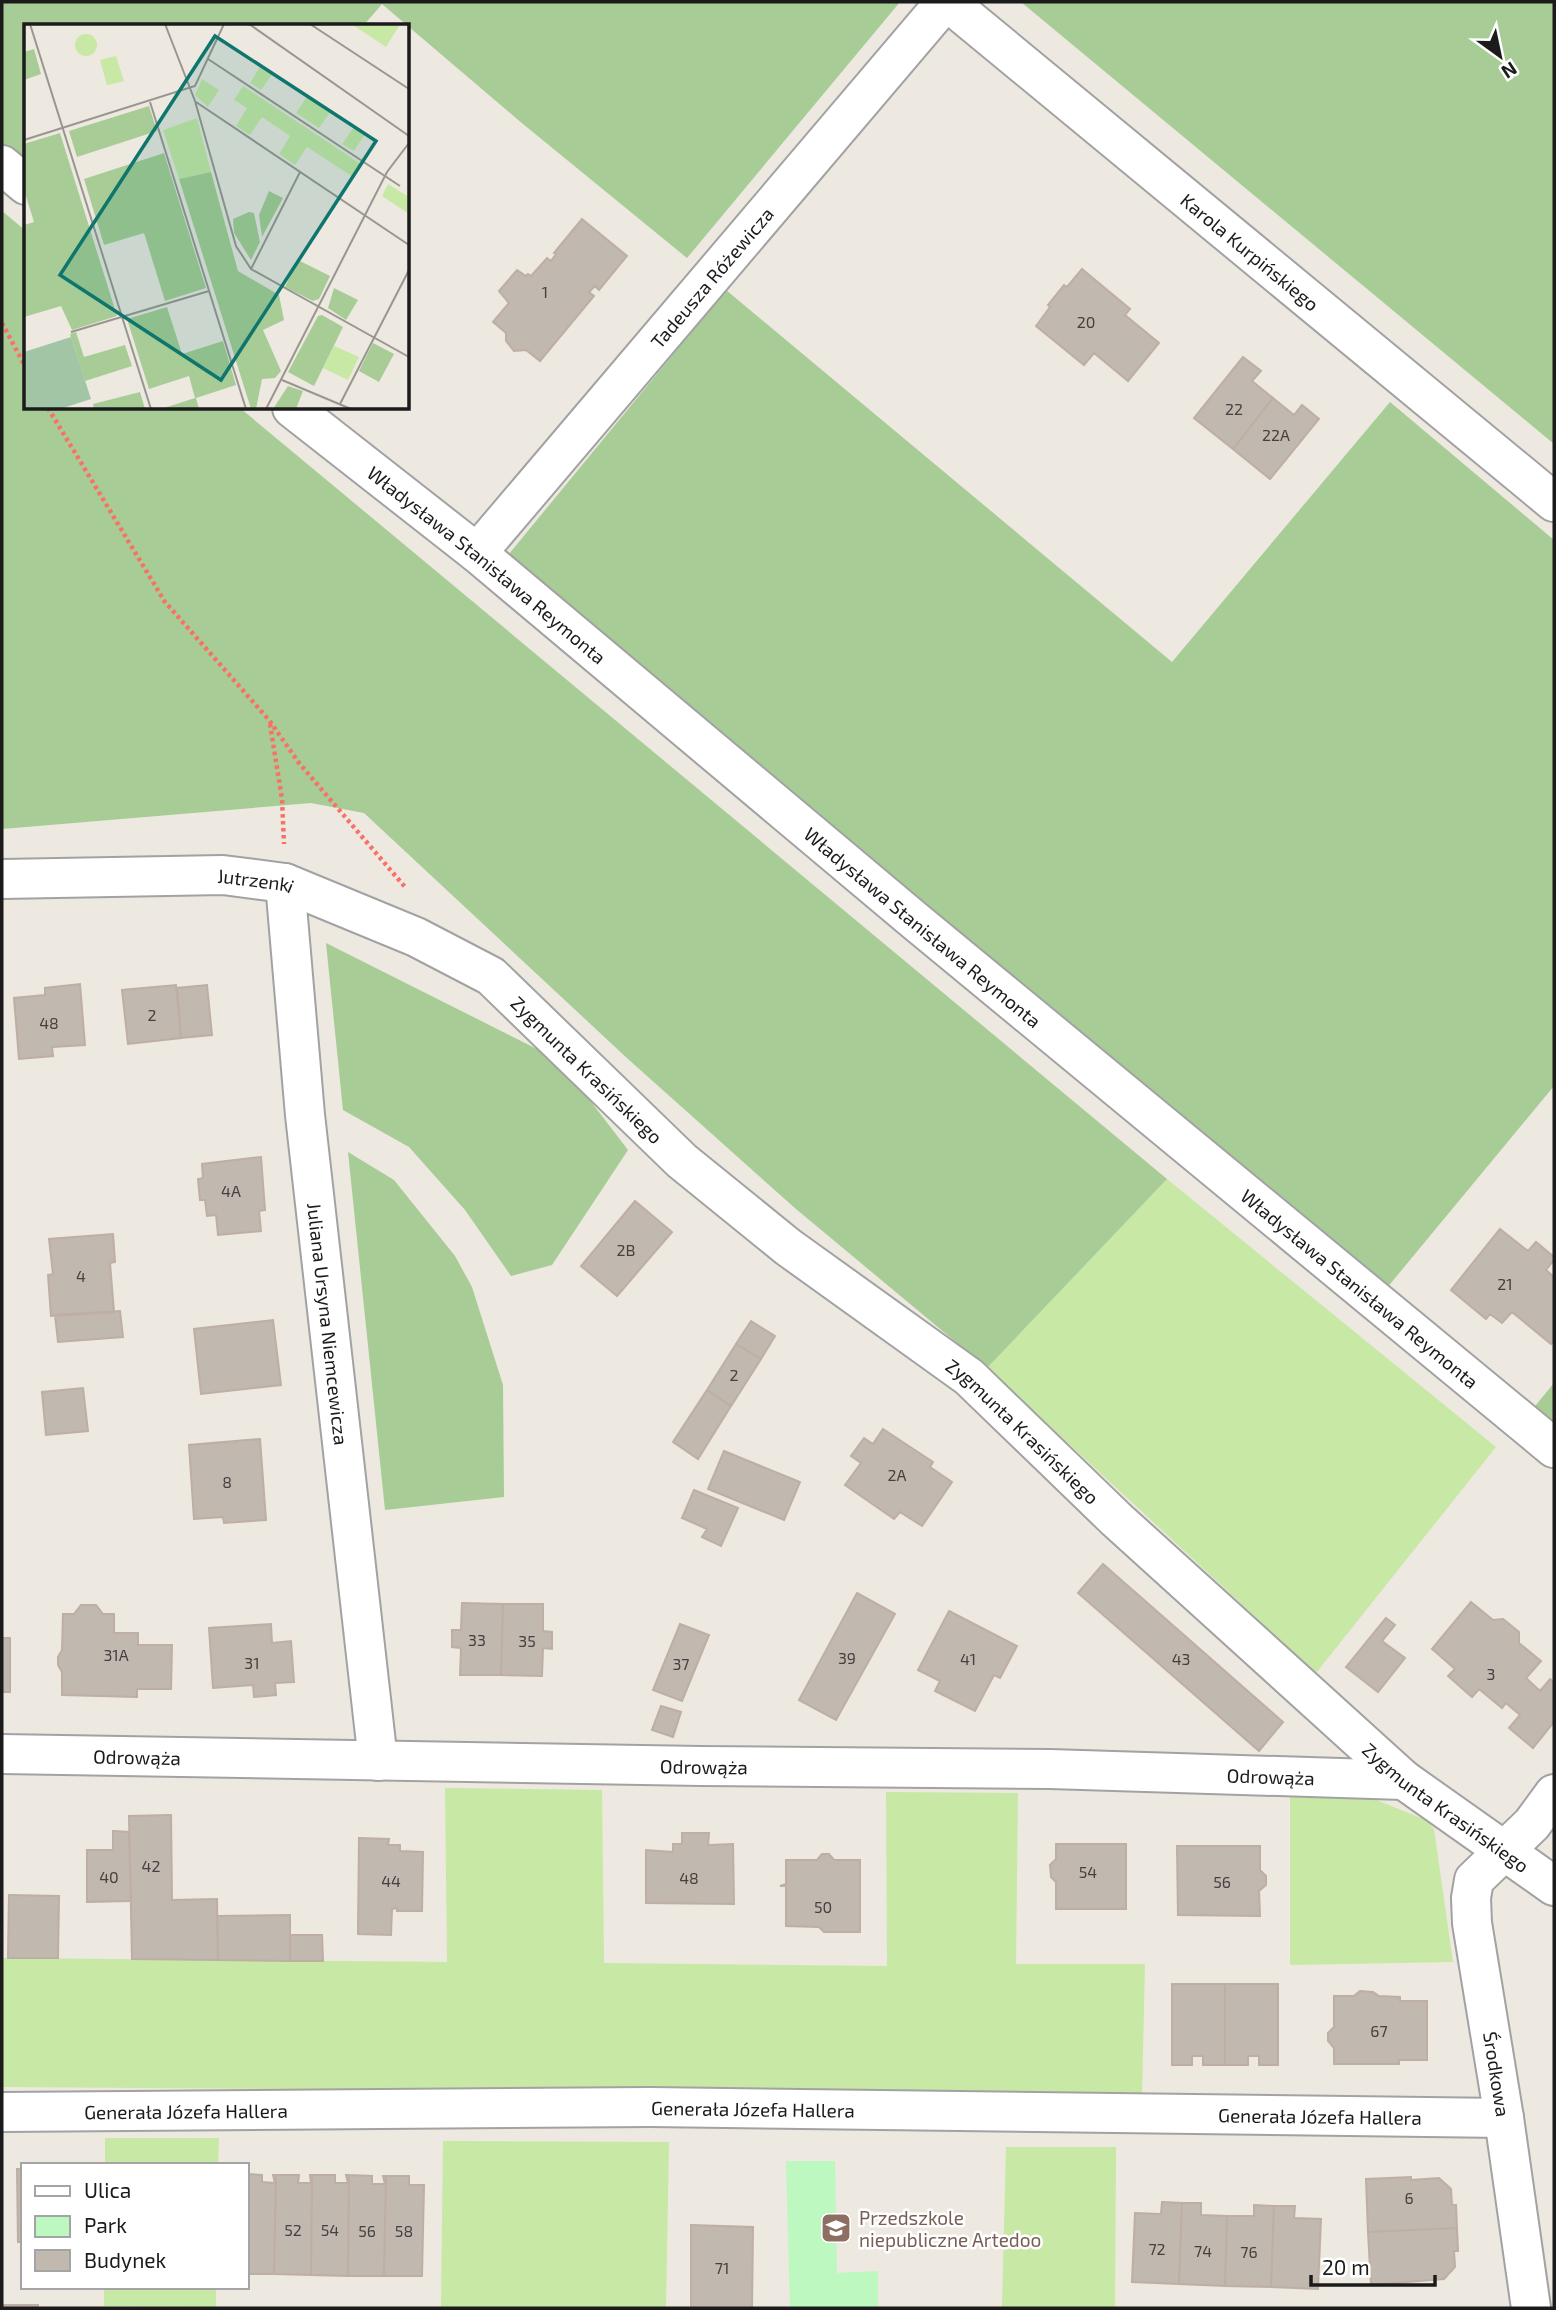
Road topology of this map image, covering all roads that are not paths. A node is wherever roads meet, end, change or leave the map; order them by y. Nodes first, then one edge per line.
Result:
1 (946, 2) edge
2 (2, 165) edge
3 (24, 183) edge
4 (295, 410) edge
5 (1554, 502) edge
6 (477, 553) junction
7 (2, 879) edge
8 (285, 883) junction
9 (491, 976) joint
10 (1554, 1448) edge
11 (2, 1754) edge
12 (377, 1761) junction
13 (1404, 1780) junction
14 (1554, 1794) edge
15 (1504, 1852) junction
16 (1554, 1886) edge
17 (2, 2112) edge
18 (1504, 2119) junction
19 (1531, 2308) edge

1 - 5 street, Karola Kurpińskiego
1 - 6 street, Tadeusza Różewicza
2 - 3 street
4 - 6 street, Władysława Stanisława Reymonta
6 - 10 street, Władysława Stanisława Reymonta
7 - 8 street, Jutrzenki
8 - 9 street, Jutrzenki
8 - 12 street, Juliana Ursyna Niemcewicza
9 - 13 street, Zygmunta Krasińskiego
11 - 12 street, Odrowąża
12 - 13 street, Odrowąża
13 - 15 street, Zygmunta Krasińskiego
14 - 15 street, Środkowa
15 - 16 street, Zygmunta Krasińskiego
15 - 18 street, Środkowa
17 - 18 street, Generała Józefa Hallera
18 - 19 street, Środkowa

